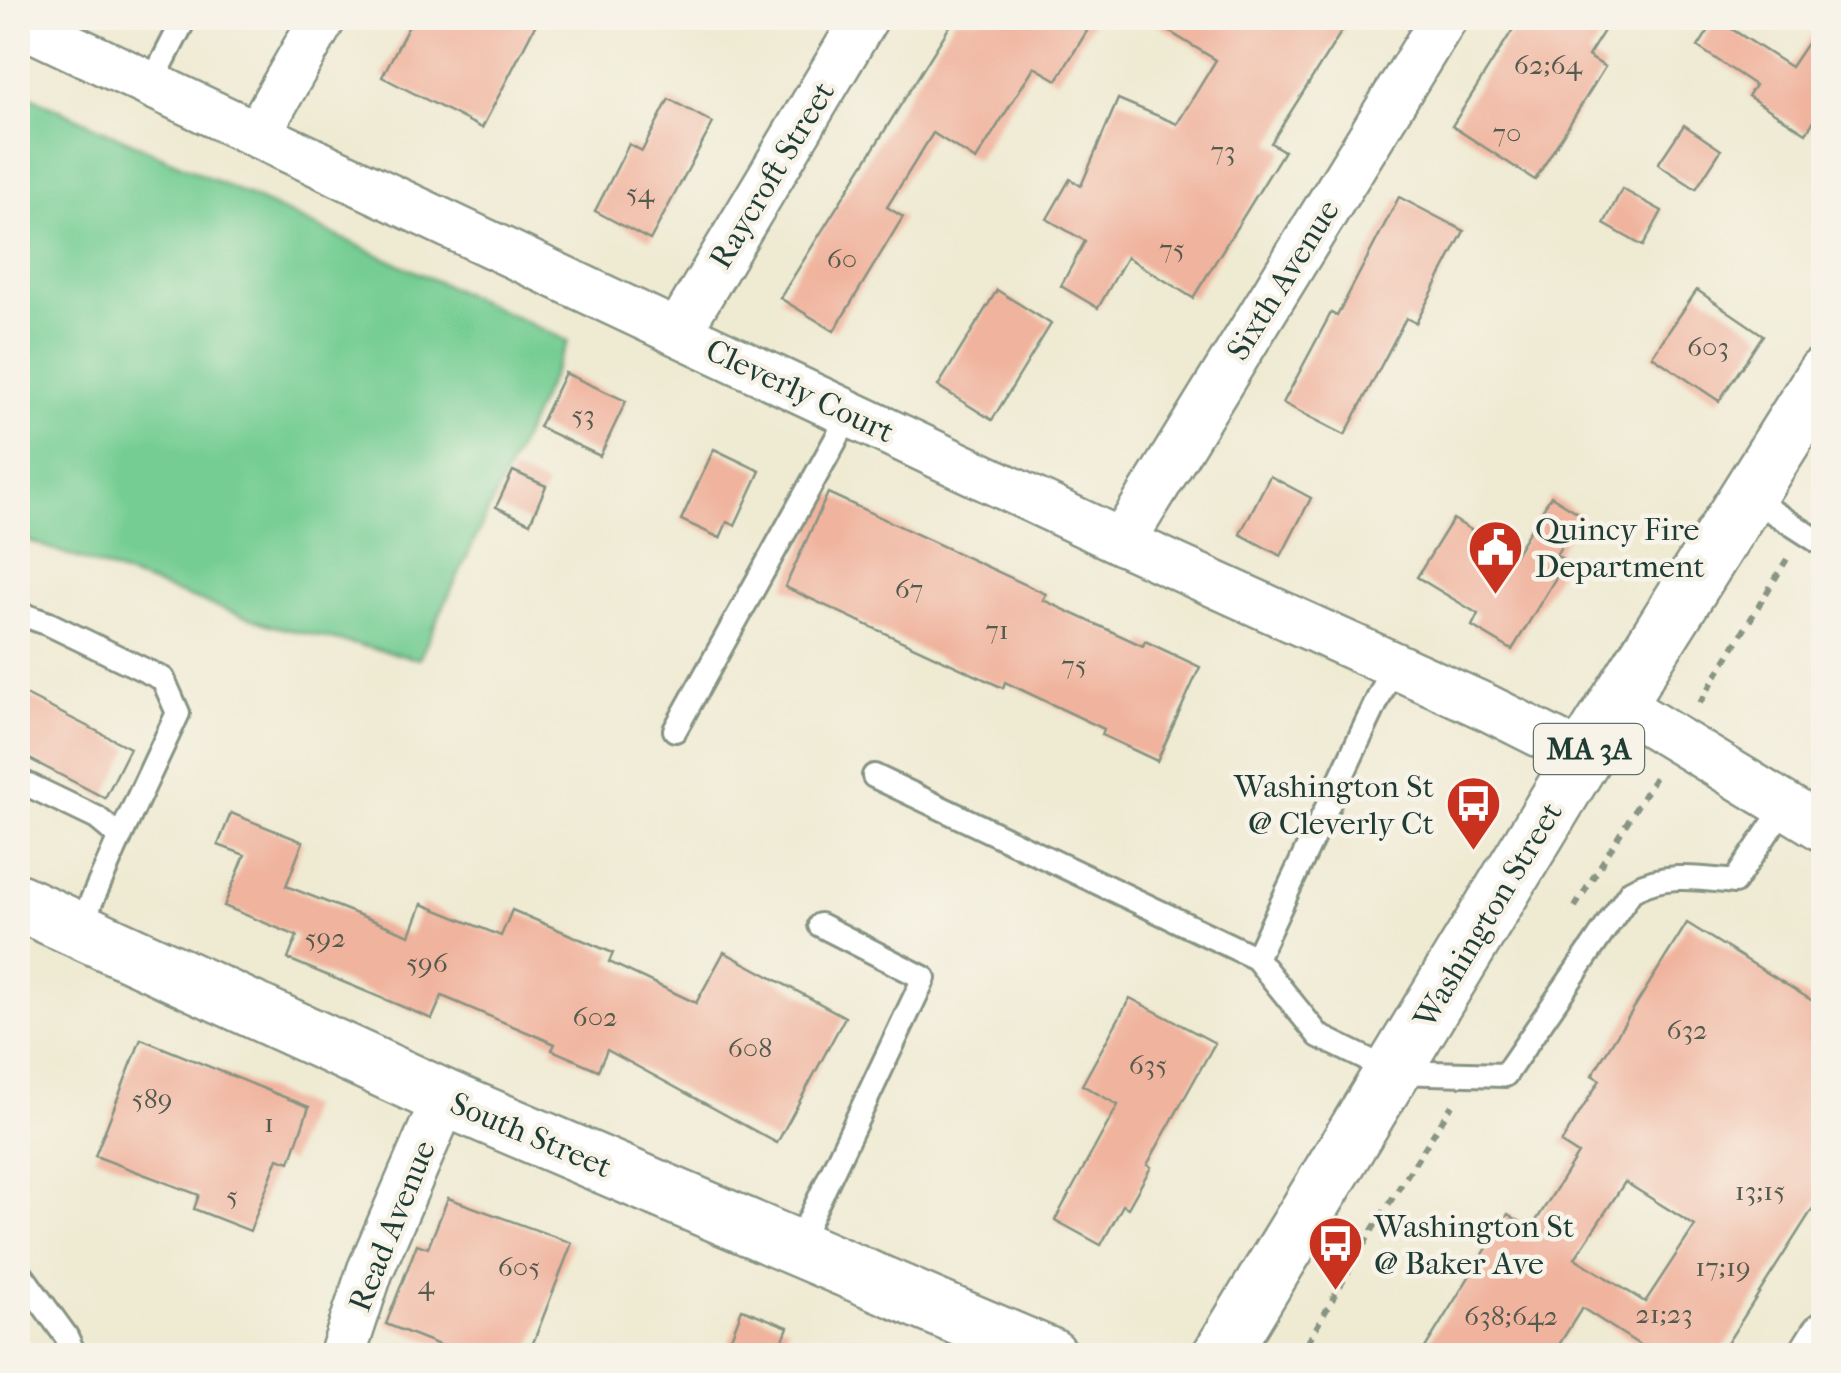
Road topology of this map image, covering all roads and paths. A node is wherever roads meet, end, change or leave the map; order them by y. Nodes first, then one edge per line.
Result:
1 (185, 18) edge
2 (323, 18) edge
3 (866, 18) edge
4 (1444, 18) edge
5 (18, 22) edge
6 (151, 84) junction
7 (257, 134) junction
8 (678, 332) junction
9 (1824, 375) edge
10 (850, 414) junction
11 (1748, 496) junction
12 (1122, 542) junction
13 (1824, 544) edge
14 (18, 613) edge
15 (1394, 665) junction
16 (1618, 704) junction
17 (675, 730) dead end
18 (1584, 756) junction
19 (874, 776) dead end
20 (18, 780) edge
21 (1786, 806) junction
22 (1824, 829) edge
23 (120, 837) junction
24 (18, 902) edge
25 (820, 925) dead end
26 (78, 931) junction
27 (1256, 958) junction
28 (1393, 1072) junction
29 (445, 1098) junction
30 (796, 1248) junction
31 (18, 1270) edge
32 (1824, 1335) edge
33 (75, 1356) edge
34 (342, 1356) edge
35 (1050, 1356) edge
36 (1220, 1356) edge
37 (1811, 1356) edge

1 - 6 lane
2 - 7 street
3 - 8 street, Raycroft Street
4 - 12 street, Sixth Avenue
5 - 6 street, Cleverly Court
6 - 7 street, Cleverly Court
7 - 8 street, Cleverly Court
8 - 10 street, Cleverly Court
9 - 11 main road, Washington Street / MA 3A
10 - 12 street, Cleverly Court
10 - 17 lane
11 - 13 lane
11 - 16 main road, Washington Street / MA 3A
12 - 15 street, Cleverly Court
14 - 23 lane
15 - 18 street, Cleverly Court
15 - 27 lane
16 - 18 main road, Washington Street / MA 3A
16 - 21 street
18 - 28 main road, Washington Street / MA 3A
19 - 27 lane
20 - 23 lane
21 - 22 street
21 - 28 lane
23 - 26 lane
24 - 26 main road, South Street
25 - 30 lane
26 - 29 main road, South Street
27 - 28 lane
28 - 36 main road, Washington Street / MA 3A
29 - 30 main road, South Street
29 - 34 street, Read Avenue
30 - 35 main road, South Street
31 - 33 lane
32 - 37 street

